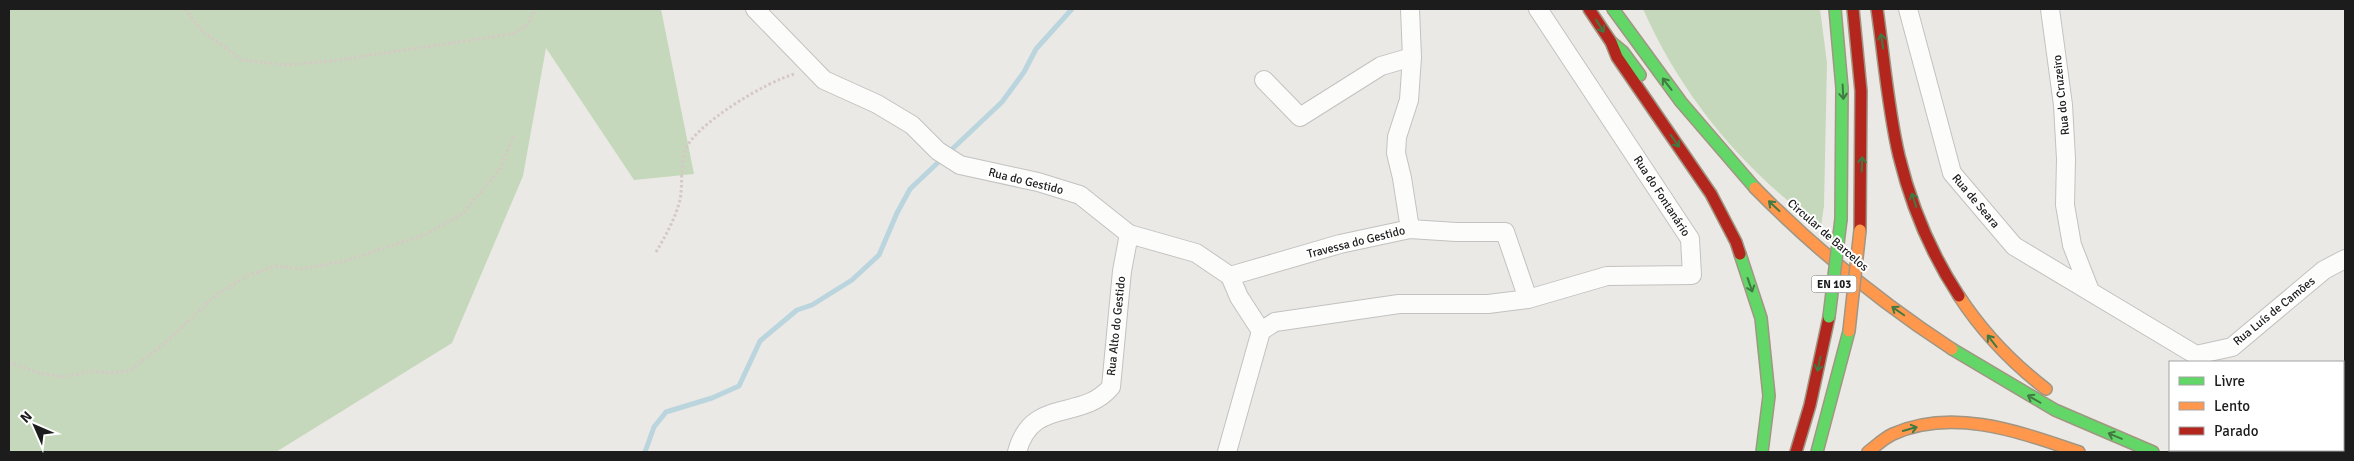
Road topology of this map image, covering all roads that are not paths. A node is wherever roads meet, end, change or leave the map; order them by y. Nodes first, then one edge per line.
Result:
1 (755, 9) edge
2 (1410, 9) edge
3 (1538, 9) edge
4 (1589, 9) edge
5 (1613, 9) edge
6 (1835, 9) edge
7 (1853, 9) edge
8 (1877, 9) edge
9 (1908, 9) edge
10 (2050, 9) edge
11 (1638, 23) dead end
12 (1610, 42) junction
13 (1644, 54) junction
14 (1412, 57) junction
15 (1264, 80) dead end
16 (1675, 120) dead end
17 (1410, 229) junction
18 (1129, 234) junction
19 (2345, 259) edge
20 (1820, 272) dead end
21 (1230, 276) junction
22 (2090, 291) junction
23 (1528, 299) junction
24 (1863, 306) dead end
25 (1261, 331) junction
26 (2078, 420) junction
27 (1017, 452) edge
28 (1227, 452) edge
29 (1762, 452) edge
30 (1796, 452) edge
31 (1817, 452) edge
32 (1868, 452) edge
33 (2079, 452) edge
34 (2153, 452) edge

1 - 18 street, Rua do Gestido
2 - 14 street
3 - 23 street, Rua do Fontanário
4 -> 12 main road
5 - 13 main road, Circular de Barcelos
6 -> 30 main road, bridge
31 -> 7 main road, bridge
26 -> 8 main road
9 - 22 street, Rua de Seara
10 - 22 street, Rua do Cruzeiro
11 - 13 main road
12 - 16 main road
12 -> 29 main road
26 -> 13 main road, Circular de Barcelos
14 - 15 street
14 - 17 street
17 - 21 street, Travessa do Gestido
17 - 23 street, Travessa do Gestido
18 - 21 street, Rua do Gestido
18 - 27 street, Rua Alto do Gestido
19 - 22 street, Rua Luís de Camões
20 - 24 main road, EN 103
21 - 25 street
23 - 25 street, Rua do Fontanário
25 - 28 street
34 -> 26 main road, Circular de Barcelos
32 -> 33 main road

